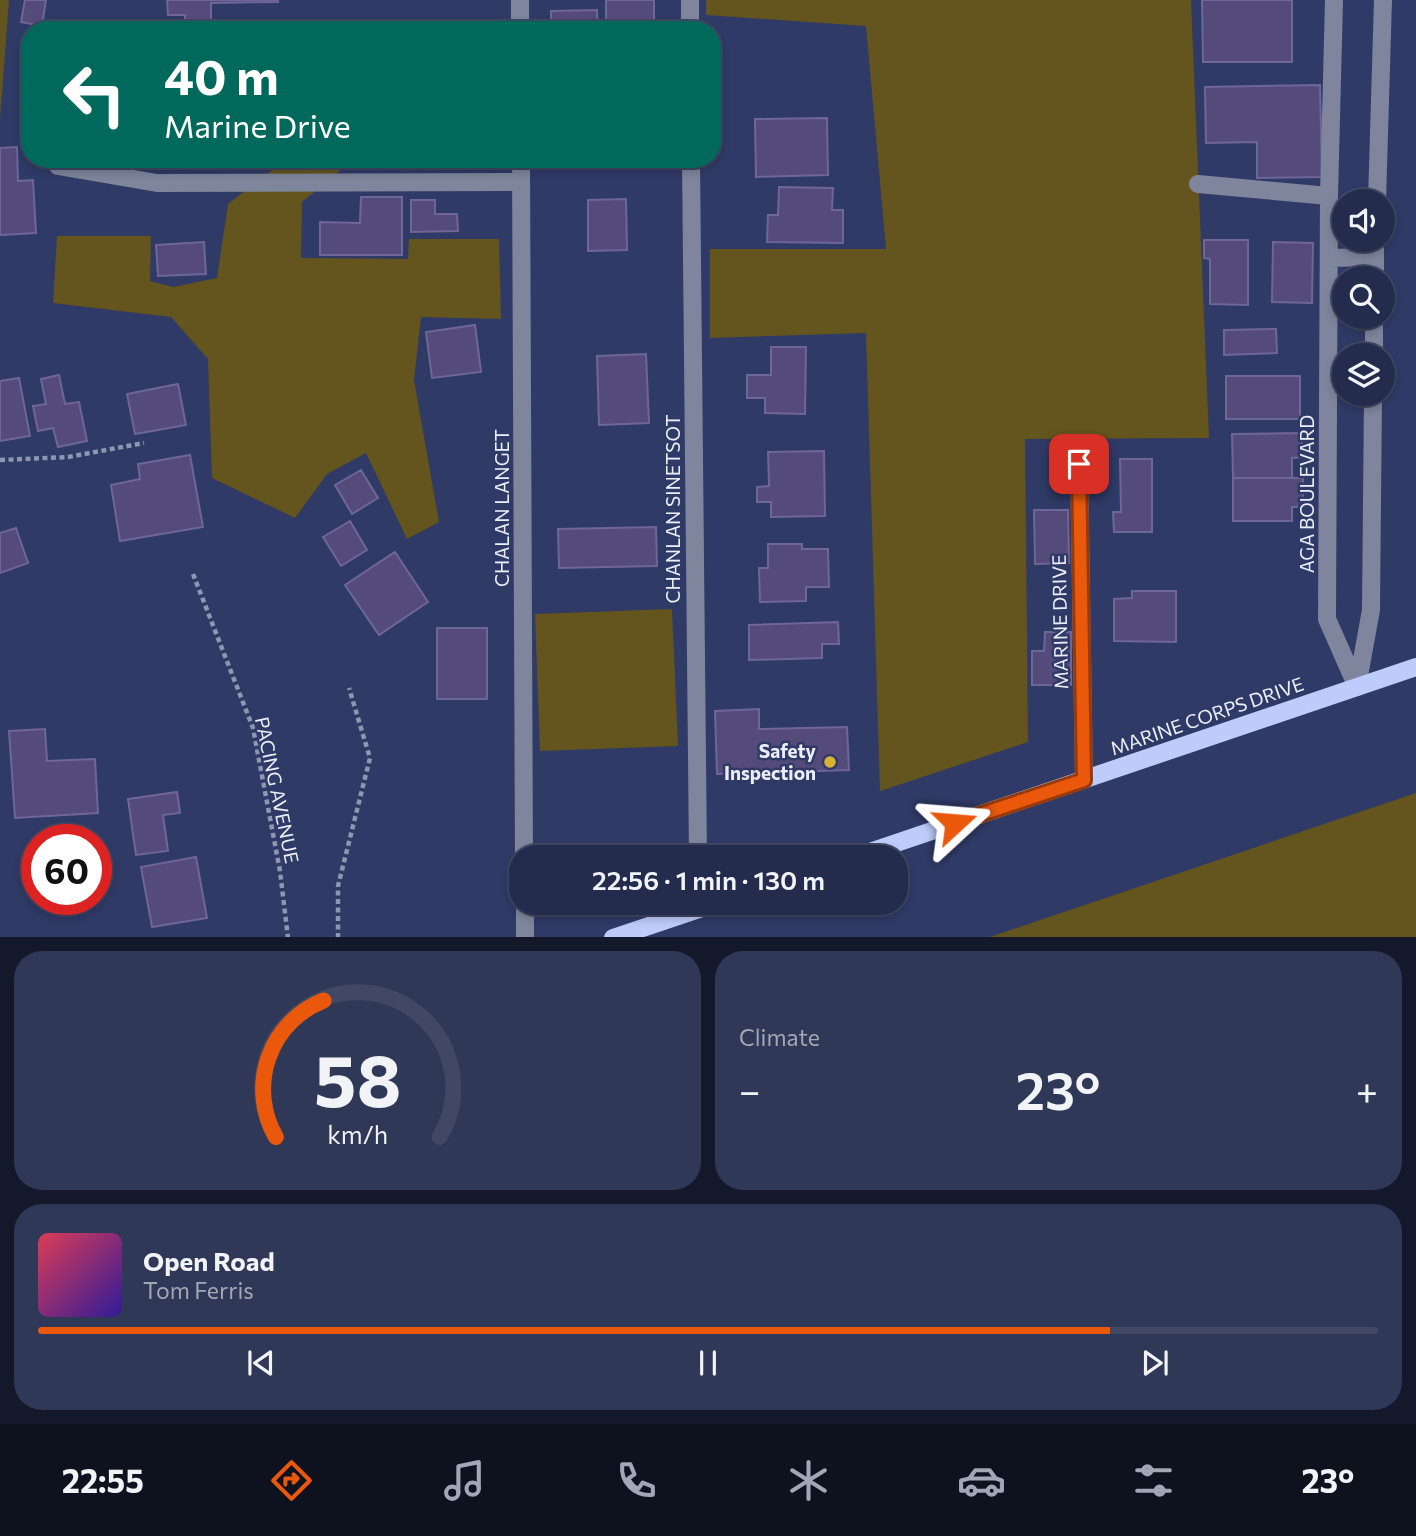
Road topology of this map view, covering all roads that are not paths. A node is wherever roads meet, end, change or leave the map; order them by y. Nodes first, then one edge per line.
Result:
1 (520, 0) edge
2 (690, 0) edge
3 (1334, 0) edge
4 (1383, 0) edge
5 (520, 21) edge
6 (690, 21) edge
7 (70, 168) edge
8 (521, 168) edge
9 (691, 168) edge
10 (521, 182) junction
11 (1199, 184) dead end
12 (1377, 189) edge
13 (1329, 196) junction
14 (1357, 252) edge
15 (1329, 258) junction
16 (1373, 406) edge
17 (1079, 464) dead end
18 (1416, 667) edge
19 (1357, 687) junction
20 (1084, 780) junction
21 (524, 845) edge
22 (698, 845) edge
23 (891, 845) edge
24 (525, 915) edge
25 (676, 915) edge
26 (525, 937) edge
27 (613, 937) edge

1 - 5 street
2 - 6 street
3 - 13 street, AGA BOULEVARD
4 - 12 street
7 - 10 street
8 - 10 street, CHALAN LANGET
9 - 22 street, CHANLAN SINETSOT
10 - 21 street, CHALAN LANGET
11 - 13 street
13 - 15 street, AGA BOULEVARD
14 - 15 street
15 - 19 street, AGA BOULEVARD
16 - 19 street
17 - 20 street, MARINE DRIVE
18 - 19 main road, MARINE CORPS DRIVE
19 - 20 main road, MARINE CORPS DRIVE
20 - 23 main road, MARINE CORPS DRIVE
24 - 26 street
25 - 27 main road

